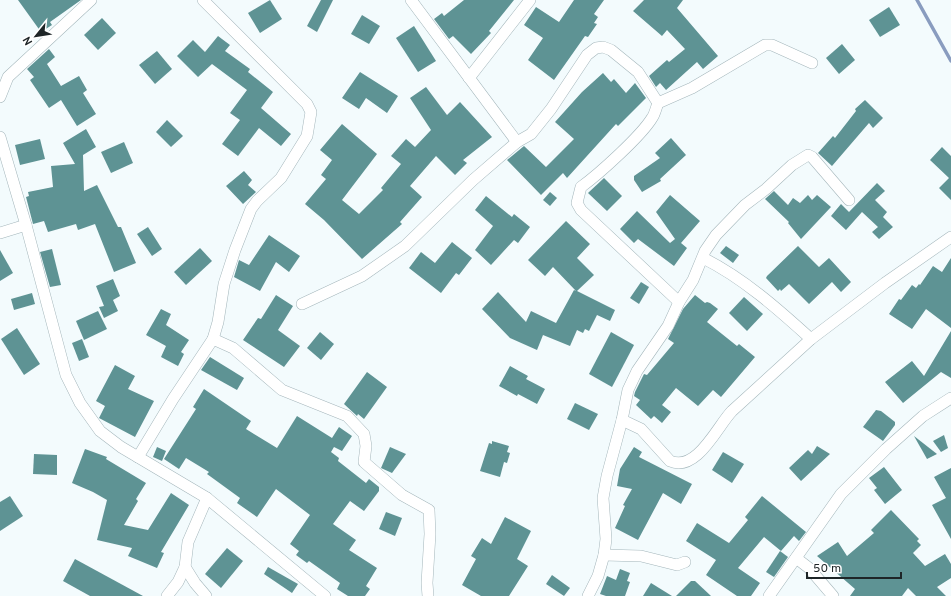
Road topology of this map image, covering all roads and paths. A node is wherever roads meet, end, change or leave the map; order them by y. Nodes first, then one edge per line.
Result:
1 (91, 0) edge
2 (203, 0) edge
3 (411, 0) edge
4 (530, 0) edge
5 (812, 64) dead end
6 (469, 78) junction
7 (0, 97) edge
8 (658, 104) junction
9 (0, 137) edge
10 (517, 142) junction
11 (850, 200) dead end
12 (26, 225) junction
13 (0, 232) edge
14 (951, 237) edge
15 (703, 258) junction
16 (679, 302) junction
17 (302, 304) dead end
18 (213, 339) junction
19 (811, 339) junction
20 (951, 398) edge
21 (622, 420) junction
22 (138, 457) junction
23 (207, 498) junction
24 (604, 555) junction
25 (796, 558) junction
26 (685, 562) dead end
27 (186, 566) junction
28 (167, 596) edge
29 (206, 596) edge
30 (325, 596) edge
31 (428, 596) edge
32 (588, 596) edge
33 (769, 596) edge
34 (833, 596) edge

1 - 7 street
2 - 18 street
3 - 6 street
4 - 6 street
5 - 8 street
6 - 10 street
8 - 10 street
8 - 16 street
9 - 12 street
10 - 17 street
11 - 15 street
12 - 13 street
12 - 22 street
14 - 19 street
15 - 16 street
15 - 19 street
16 - 21 street
18 - 22 street
18 - 31 street
19 - 21 street
20 - 25 street
21 - 24 street
22 - 23 street
23 - 27 street
23 - 30 street
24 - 26 street
24 - 32 street
25 - 33 street
25 - 34 street
27 - 28 street
27 - 29 street

